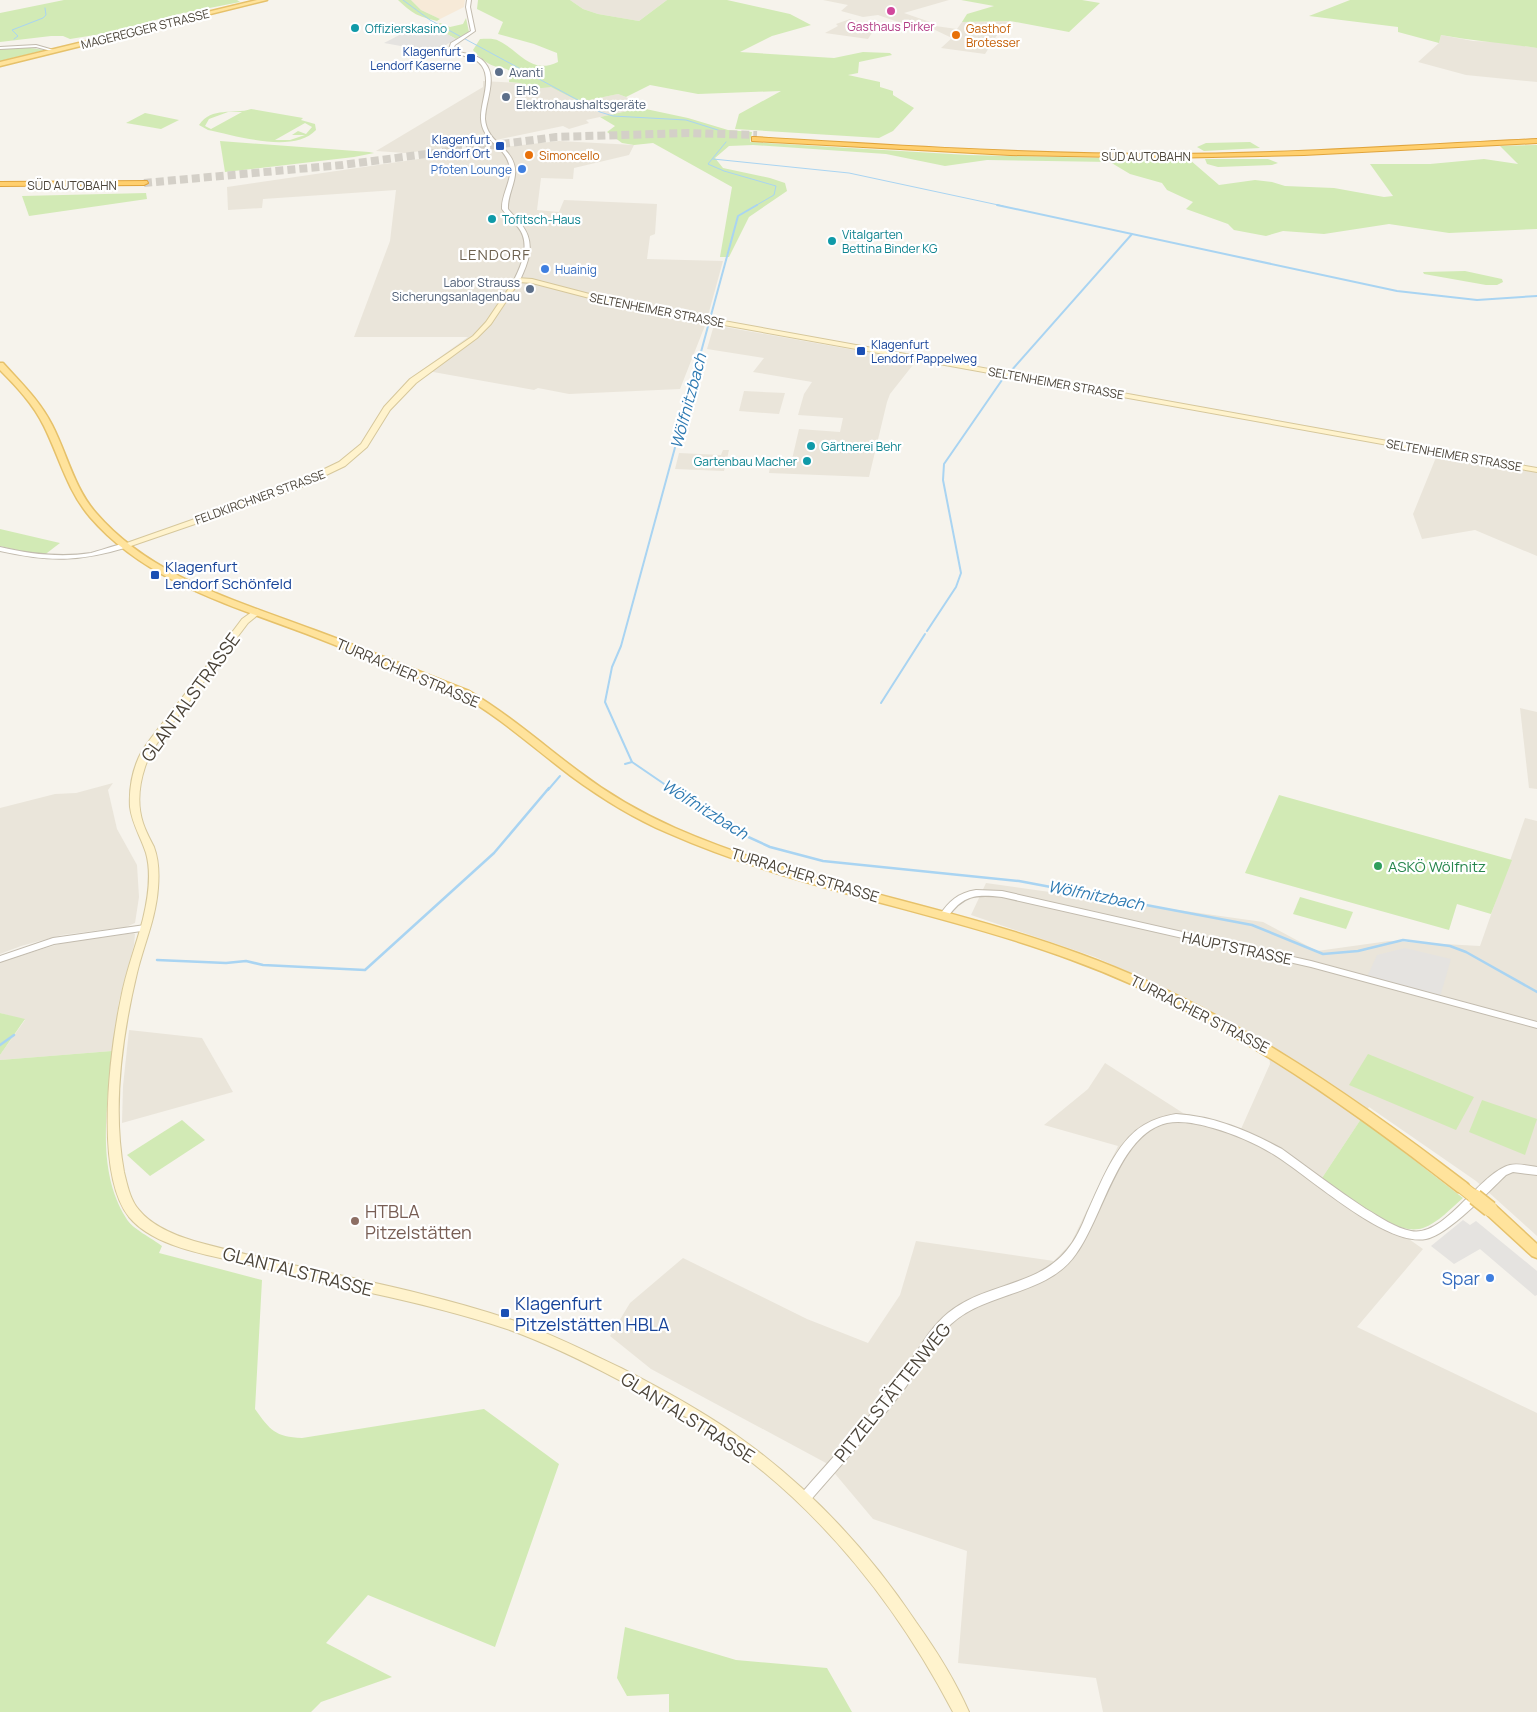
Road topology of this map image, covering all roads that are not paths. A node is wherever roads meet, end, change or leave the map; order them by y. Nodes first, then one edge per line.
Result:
1 (264, 0) edge
2 (469, 0) edge
3 (0, 48) edge
4 (55, 51) junction
5 (0, 64) edge
6 (756, 137) tunnel mouth
7 (1537, 139) edge
8 (143, 185) tunnel mouth
9 (0, 186) edge
10 (517, 280) junction
11 (0, 366) edge
12 (1537, 470) edge
13 (125, 545) junction
14 (0, 549) edge
15 (256, 612) junction
16 (944, 916) junction
17 (145, 928) junction
18 (0, 959) edge
19 (1537, 1025) edge
20 (1537, 1171) edge
21 (1537, 1252) edge
22 (804, 1499) junction
23 (961, 1712) edge

1 - 4 main road, MAGEREGGER STRASSE
2 - 10 street, FELDKIRCHNER STRASSE
3 - 4 street, MAGEREGGER STRASSE
4 - 5 main road, MAGEREGGER STRASSE
6 - 7 highway, SÜD AUTOBAHN
8 - 9 highway, SÜD AUTOBAHN
10 - 12 main road, SELTENHEIMER STRASSE
10 - 13 main road, FELDKIRCHNER STRASSE
11 - 13 main road, TURRACHER STRASSE
13 - 14 street
13 - 15 main road, TURRACHER STRASSE
15 - 16 main road, TURRACHER STRASSE
15 - 17 main road, GLANTALSTRASSE
16 - 19 street, HAUPTSTRASSE
16 - 21 main road, TURRACHER STRASSE, bridge
17 - 18 street
17 - 22 main road, GLANTALSTRASSE
20 - 22 street, PITZELSTÄTTENWEG
22 - 23 main road, GLANTALSTRASSE

